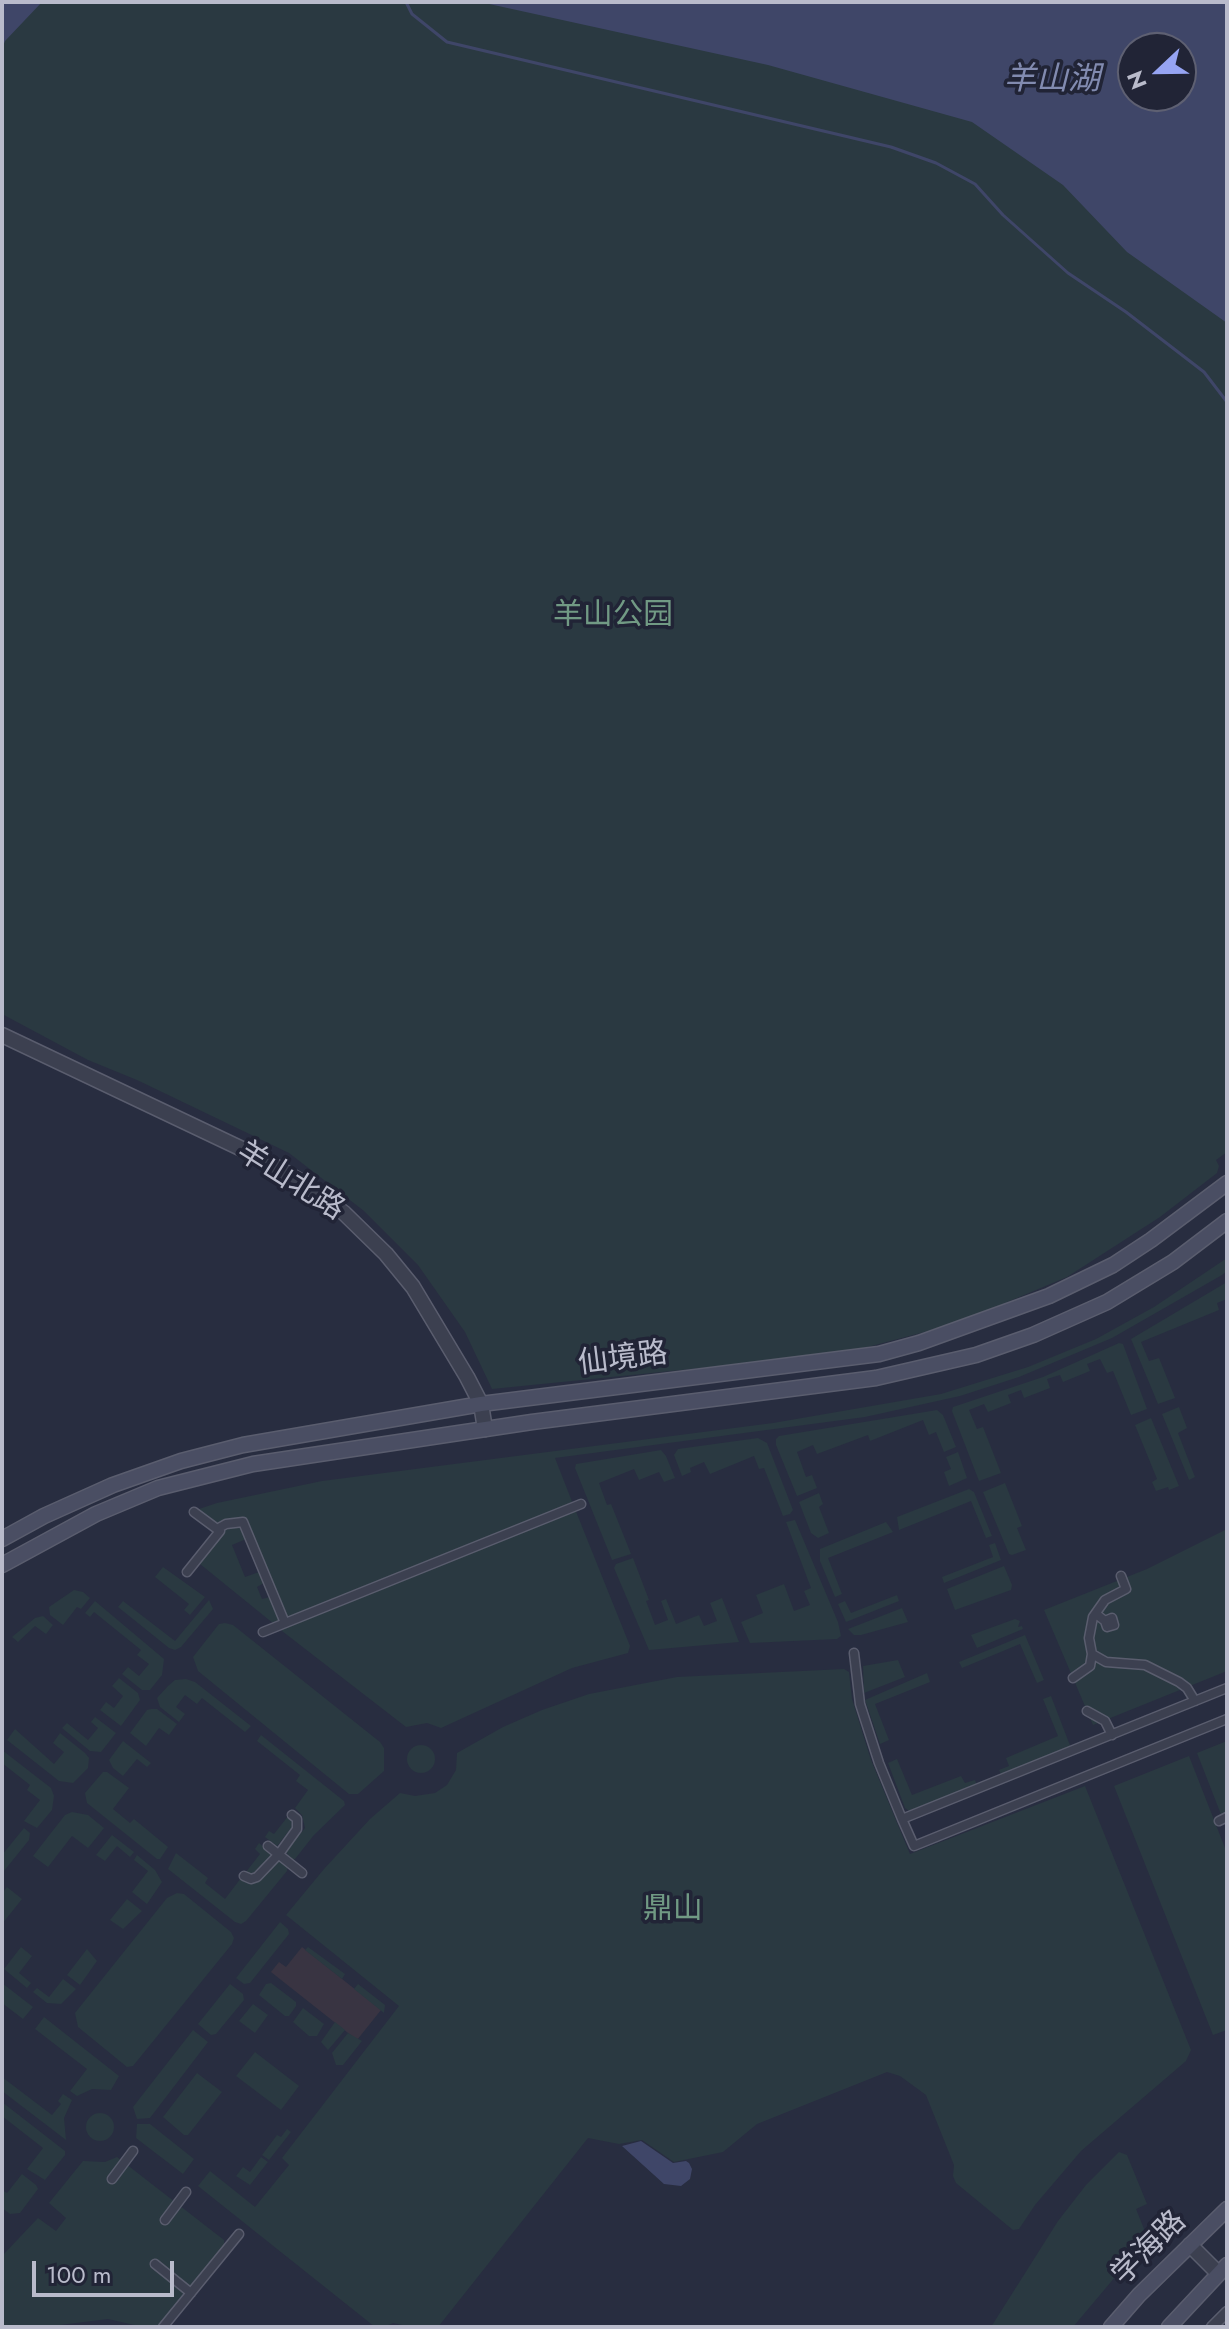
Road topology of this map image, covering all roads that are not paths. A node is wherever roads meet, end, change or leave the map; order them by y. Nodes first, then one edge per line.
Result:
1 (2, 1035) edge
2 (1227, 1183) edge
3 (1227, 1221) edge
4 (481, 1404) junction
5 (485, 1429) junction
6 (581, 1504) dead end
7 (194, 1512) dead end
8 (217, 1529) junction
9 (2, 1539) edge
10 (2, 1565) edge
11 (187, 1572) dead end
12 (1121, 1576) dead end
13 (1096, 1614) junction
14 (1105, 1621) dead end
15 (285, 1623) junction
16 (263, 1632) dead end
17 (854, 1653) dead end
18 (1092, 1654) junction
19 (1073, 1678) dead end
20 (1227, 1688) edge
21 (1195, 1701) junction
22 (1087, 1711) dead end
23 (1227, 1719) edge
24 (1112, 1735) junction
25 (292, 1815) dead end
26 (902, 1819) junction
27 (268, 1846) dead end
28 (279, 1854) junction
29 (302, 1873) dead end
30 (244, 1876) dead end
31 (133, 2151) dead end
32 (112, 2179) dead end
33 (186, 2192) dead end
34 (1227, 2209) edge
35 (165, 2220) dead end
36 (239, 2234) dead end
37 (1190, 2245) junction
38 (155, 2264) dead end
39 (1223, 2269) edge
40 (191, 2293) junction
41 (1227, 2312) edge
42 (163, 2327) edge
43 (1111, 2327) edge
44 (1169, 2327) edge
45 (1212, 2327) edge

1 - 4 street, 羊山北路
2 - 4 main road, 仙境路
3 - 5 main road, 仙境路
4 - 5 street, 羊山北路
4 - 9 main road, 仙境路
5 - 10 main road, 仙境路
6 - 15 street
7 - 8 street
8 - 11 street
8 - 15 street
12 - 13 street
13 - 14 street
13 - 18 street
15 - 16 street
17 - 26 street
18 - 19 street
18 - 21 street
20 - 21 street
21 - 24 street
22 - 24 street
23 - 26 street
24 - 26 street
25 - 28 street
27 - 28 street
28 - 29 street
28 - 30 street
31 - 32 street
33 - 35 street
34 - 37 main road, 学海路
36 - 40 street
37 - 39 street
37 - 43 main road, 学海路
38 - 40 street
39 - 44 main road
40 - 42 street
41 - 45 street

